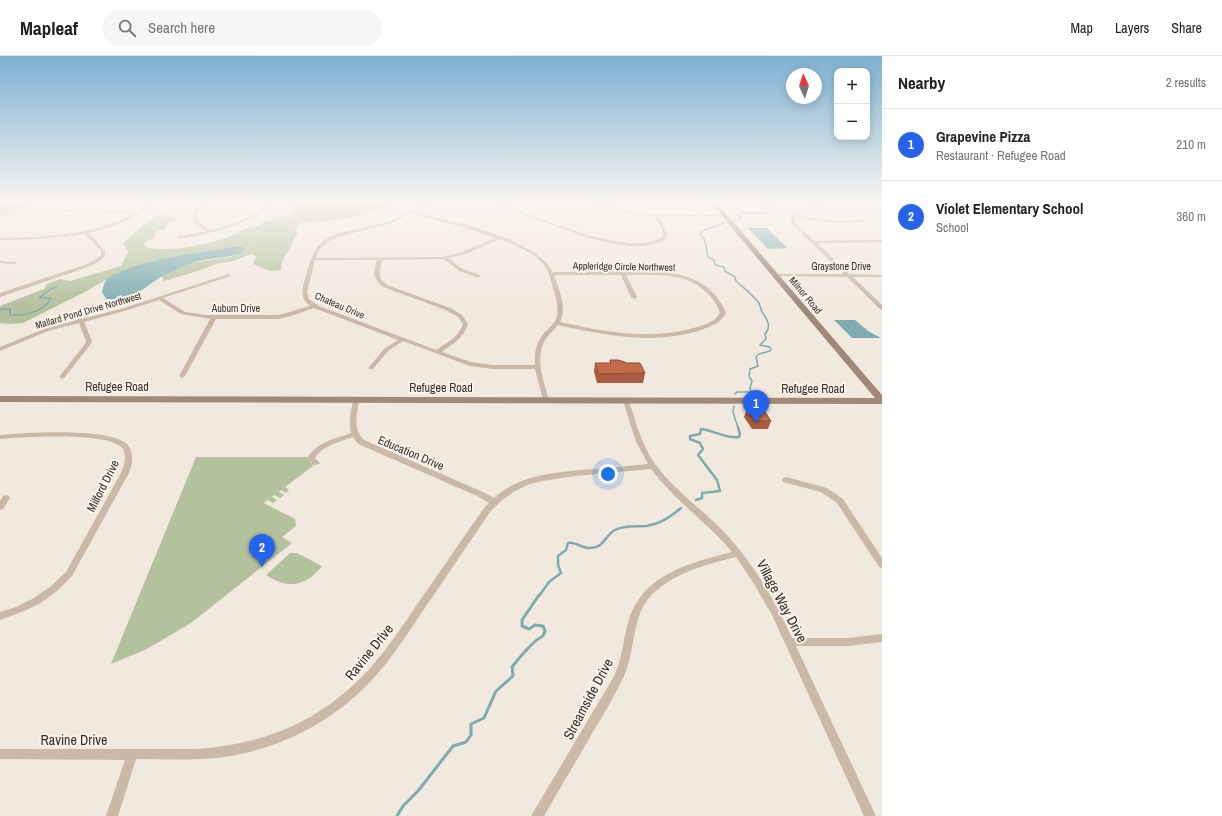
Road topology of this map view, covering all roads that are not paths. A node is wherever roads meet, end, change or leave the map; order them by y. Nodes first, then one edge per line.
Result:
1 (46, 237) edge
2 (91, 237) edge
3 (335, 237) edge
4 (598, 237) edge
5 (663, 237) edge
6 (744, 237) edge
7 (808, 237) edge
8 (498, 238) joint
9 (0, 239) edge
10 (812, 242) junction
11 (882, 242) edge
12 (445, 258) junction
13 (314, 259) junction
14 (380, 259) junction
15 (0, 262) edge
16 (15, 264) dead end
17 (551, 273) junction
18 (623, 274) junction
19 (229, 275) dead end
20 (776, 275) junction
21 (478, 276) dead end
22 (848, 276) junction
23 (882, 276) edge
24 (0, 295) edge
25 (634, 297) dead end
26 (159, 298) junction
27 (315, 306) junction
28 (881, 306) edge
29 (214, 317) junction
30 (80, 320) junction
31 (557, 323) junction
32 (403, 339) junction
33 (0, 349) edge
34 (437, 352) junction
35 (538, 367) junction
36 (371, 368) dead end
37 (182, 376) dead end
38 (62, 377) dead end
39 (0, 399) edge
40 (356, 400) junction
41 (546, 400) junction
42 (626, 401) junction
43 (882, 401) edge
44 (354, 434) junction
45 (0, 437) edge
46 (316, 463) dead end
47 (653, 466) junction
48 (786, 480) dead end
49 (6, 498) dead end
50 (494, 502) junction
51 (0, 508) edge
52 (738, 553) junction
53 (882, 565) edge
54 (0, 616) edge
55 (882, 638) edge
56 (789, 642) junction
57 (0, 754) edge
58 (132, 754) junction
59 (112, 816) edge
60 (537, 816) edge
61 (870, 816) edge

1 - 9 street
2 - 24 street
3 - 13 street, Chateau Drive
4 - 5 street
6 - 20 main road, Milnor Road
7 - 10 street
8 - 12 street
8 - 17 street
10 - 11 street
10 - 22 street
12 - 14 street
12 - 21 street
13 - 14 street
13 - 27 street, Chateau Drive
14 - 34 street
15 - 16 street
17 - 18 street, Appleridge Circle Northwest
17 - 31 street
18 - 25 street
18 - 31 street, Appleridge Circle Northwest
19 - 26 street, Mallard Pond Drive Northwest
20 - 22 street, Graystone Drive
20 - 43 main road, Milnor Road
22 - 23 street, Graystone Drive
22 - 28 street
26 - 29 street, Auburn Drive
26 - 30 street, Mallard Pond Drive Northwest
27 - 29 street, Auburn Drive
27 - 32 street, Chateau Drive
29 - 37 street
30 - 33 street, Mallard Pond Drive Northwest
30 - 38 street
31 - 35 street
32 - 34 street, Chateau Drive
32 - 36 street
34 - 35 street, Chateau Drive
35 - 41 street
39 - 40 main road, Refugee Road
40 - 41 main road, Refugee Road
40 - 44 street
41 - 42 main road, Refugee Road
42 - 43 main road, Refugee Road
42 - 47 street, Village Way Drive
44 - 46 street
44 - 50 street, Education Drive
45 - 54 street, Milford Drive
47 - 50 street, Ravine Drive
47 - 52 street, Village Way Drive
48 - 53 street
49 - 51 street
50 - 58 street, Ravine Drive
52 - 56 street, Village Way Drive
52 - 60 street, Streamside Drive
55 - 56 street
56 - 61 street, Village Way Drive
57 - 58 street, Ravine Drive
58 - 59 street

